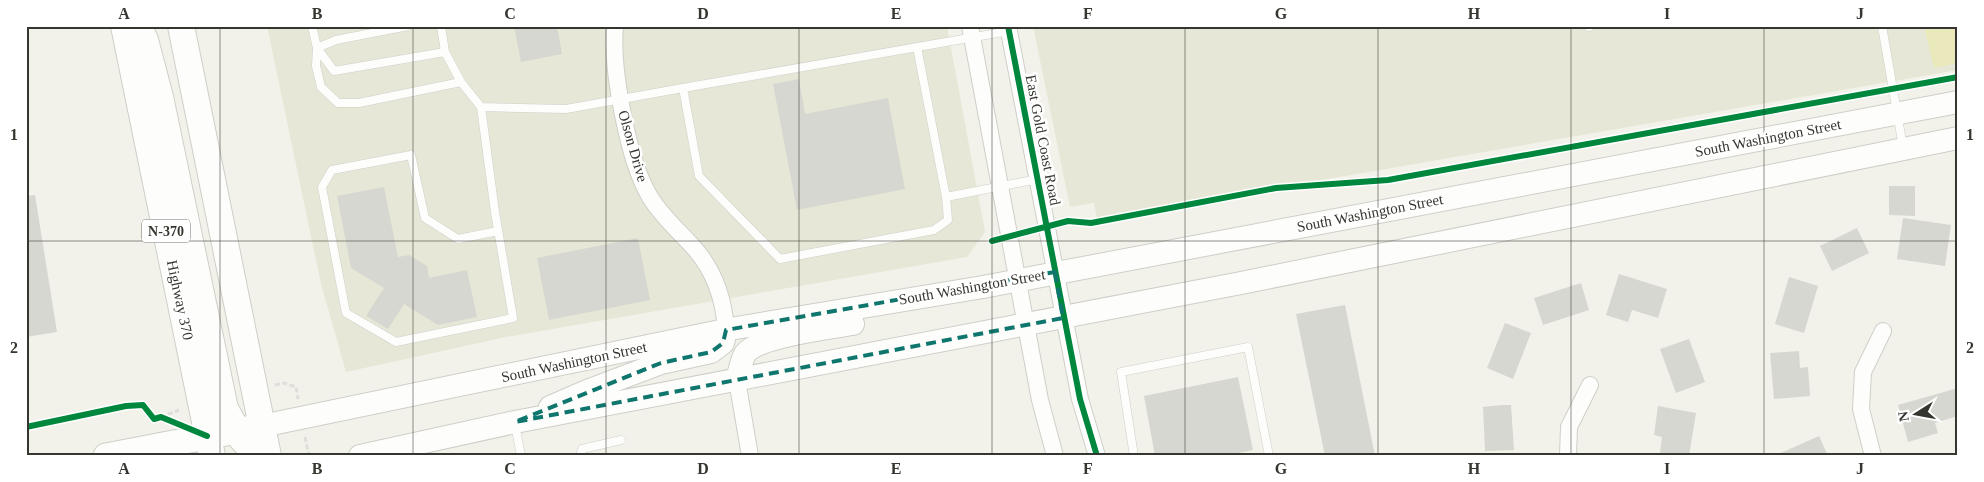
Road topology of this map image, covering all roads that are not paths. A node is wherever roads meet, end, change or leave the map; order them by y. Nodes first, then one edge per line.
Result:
1 (124, 26) edge
2 (138, 26) edge
3 (181, 26) edge
4 (312, 26) edge
5 (408, 26) edge
6 (441, 26) edge
7 (615, 26) edge
8 (1882, 26) edge
9 (1008, 29) edge
10 (971, 32) edge
11 (917, 47) junction
12 (318, 48) junction
13 (445, 52) junction
14 (461, 82) junction
15 (683, 88) junction
16 (621, 100) junction
17 (1958, 102) edge
18 (481, 107) junction
19 (1898, 113) junction
20 (1958, 138) edge
21 (1903, 149) junction
22 (1038, 179) junction
23 (1000, 186) junction
24 (946, 197) junction
25 (498, 231) junction
26 (1055, 272) junction
27 (1018, 280) junction
28 (916, 298) junction
29 (1063, 318) junction
30 (1026, 324) junction
31 (726, 330) junction
32 (1883, 331) dead end
33 (737, 380) junction
34 (1590, 385) dead end
35 (515, 422) junction
36 (230, 439) edge
37 (621, 440) dead end
38 (106, 456) edge
39 (257, 456) edge
40 (268, 456) edge
41 (360, 456) edge
42 (521, 456) edge
43 (580, 456) edge
44 (750, 456) edge
45 (1055, 456) edge
46 (1097, 456) edge
47 (1134, 456) edge
48 (1269, 456) edge
49 (1568, 456) edge
50 (1873, 456) edge

1 - 36 highway, Highway 370 / N-370
2 - 36 highway
3 - 36 highway, Highway 370 / N-370
4 - 12 lane
5 - 12 lane
6 - 13 lane
7 - 16 street, Olson Drive
8 - 19 lane
9 - 10 lane
9 - 22 street, East Gold Coast Road
10 - 11 lane
10 - 23 street
11 - 15 lane
11 - 24 lane
12 - 13 lane
12 - 14 lane
13 - 14 lane
14 - 18 lane
15 - 16 lane
15 - 24 lane
16 - 18 lane
16 - 31 street, Olson Drive
17 - 19 main road, South Washington Street
18 - 25 lane
19 - 21 lane
19 - 26 main road, South Washington Street
20 - 21 main road
21 - 29 main road
22 - 23 lane
22 - 26 street, East Gold Coast Road
23 - 24 lane
23 - 27 street
25 - 25 lane
26 - 27 main road, South Washington Street
26 - 29 street, East Gold Coast Road
27 - 28 main road, South Washington Street
27 - 30 street
28 - 31 main road, South Washington Street
28 - 33 main road
29 - 30 main road
29 - 46 street, East Gold Coast Road
30 - 33 main road
30 - 45 street
31 - 35 main road
31 - 36 main road, South Washington Street
32 - 50 street
33 - 35 main road
33 - 44 street
34 - 49 street
35 - 41 main road
35 - 42 lane
36 - 38 main road, South Washington Street
36 - 39 highway
36 - 40 highway, Highway 370 / N-370
37 - 43 lane
47 - 48 lane

